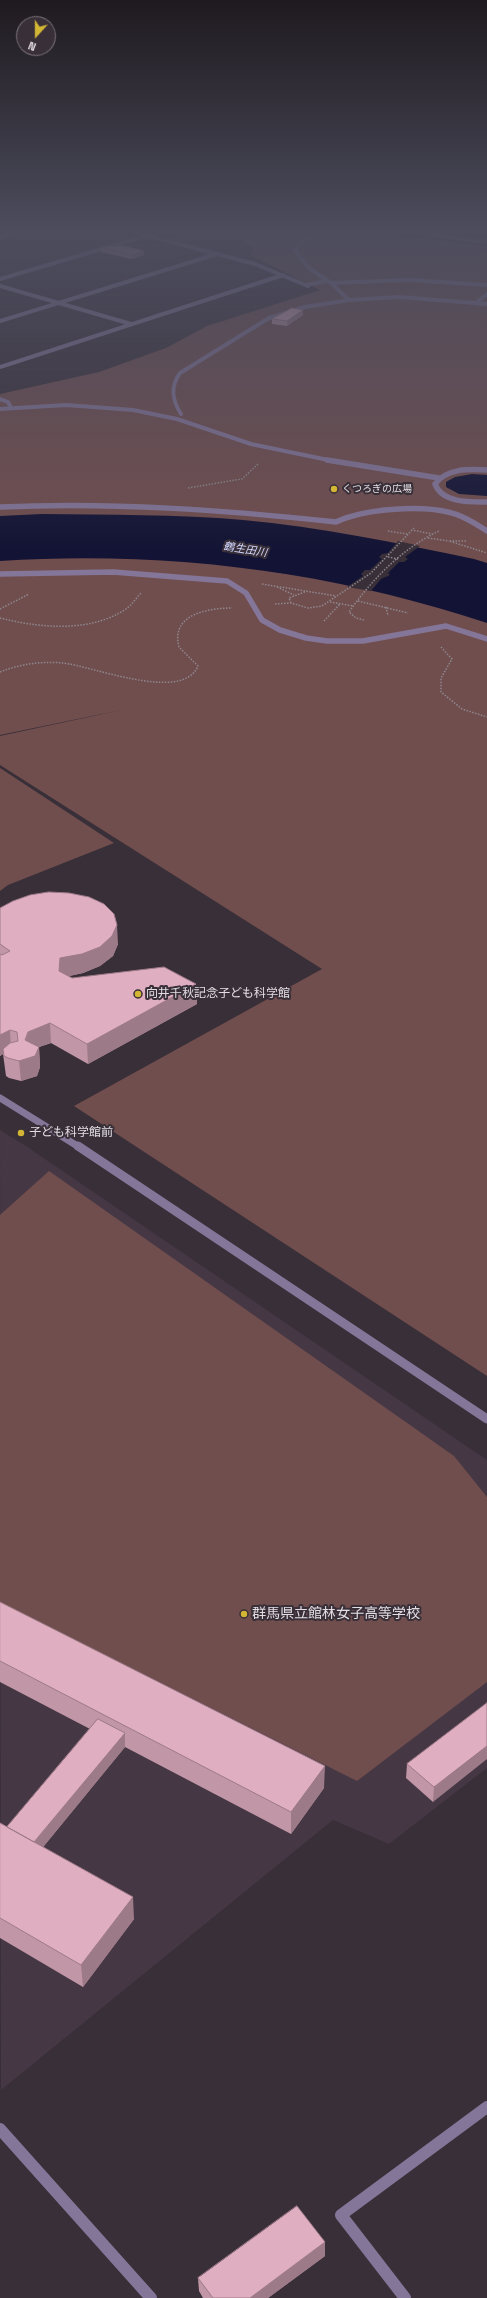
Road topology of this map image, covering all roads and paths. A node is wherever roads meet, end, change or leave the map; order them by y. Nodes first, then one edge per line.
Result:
1 (91, 337) edge
2 (237, 337) edge
3 (0, 367) edge
4 (0, 399) edge
5 (11, 408) junction
6 (0, 409) edge
7 (181, 414) dead end
8 (275, 450) junction
9 (487, 470) edge
10 (439, 478) junction
11 (182, 489) dead end
12 (487, 502) edge
13 (0, 507) edge
14 (387, 530) dead end
15 (411, 530) dead end
16 (487, 531) edge
17 (407, 534) dead end
18 (434, 534) dead end
19 (427, 538) dead end
20 (403, 540) dead end
21 (468, 540) dead end
22 (450, 541) junction
23 (420, 543) dead end
24 (487, 553) edge
25 (388, 557) junction
26 (399, 559) junction
27 (371, 573) junction
28 (0, 574) edge
29 (380, 575) junction
30 (228, 581) junction
31 (274, 585) junction
32 (144, 591) dead end
33 (308, 591) junction
34 (295, 595) junction
35 (337, 597) junction
36 (357, 601) junction
37 (329, 602) junction
38 (378, 604) dead end
39 (353, 606) junction
40 (386, 606) dead end
41 (254, 607) junction
42 (394, 615) dead end
43 (399, 615) dead end
44 (409, 616) dead end
45 (0, 618) edge
46 (370, 621) dead end
47 (487, 639) edge
48 (438, 646) dead end
49 (0, 672) edge
50 (487, 717) edge
51 (0, 1098) edge
52 (487, 1419) edge
53 (487, 2107) edge
54 (0, 2129) edge
55 (152, 2298) edge
56 (405, 2298) edge

1 - 3 street
2 - 7 street
4 - 5 street
5 - 6 street
5 - 8 street
8 - 10 street
8 - 11 path
9 - 10 street
10 - 12 street
13 - 16 street
14 - 17 path
15 - 18 path
19 - 22 path
20 - 25 path
21 - 22 path
22 - 24 path
23 - 26 path
25 - 26 path
25 - 27 path
26 - 29 path
27 - 29 path
27 - 35 path
28 - 30 street
29 - 36 path
30 - 31 path
30 - 41 street
31 - 33 path
31 - 34 path
32 - 45 path
33 - 34 path
33 - 35 path
34 - 37 path
35 - 37 path
36 - 38 path
36 - 39 path
37 - 39 path
39 - 46 path
40 - 42 path
41 - 47 street
41 - 49 path
43 - 44 path
48 - 50 path
51 - 52 street
53 - 56 street
54 - 55 street

